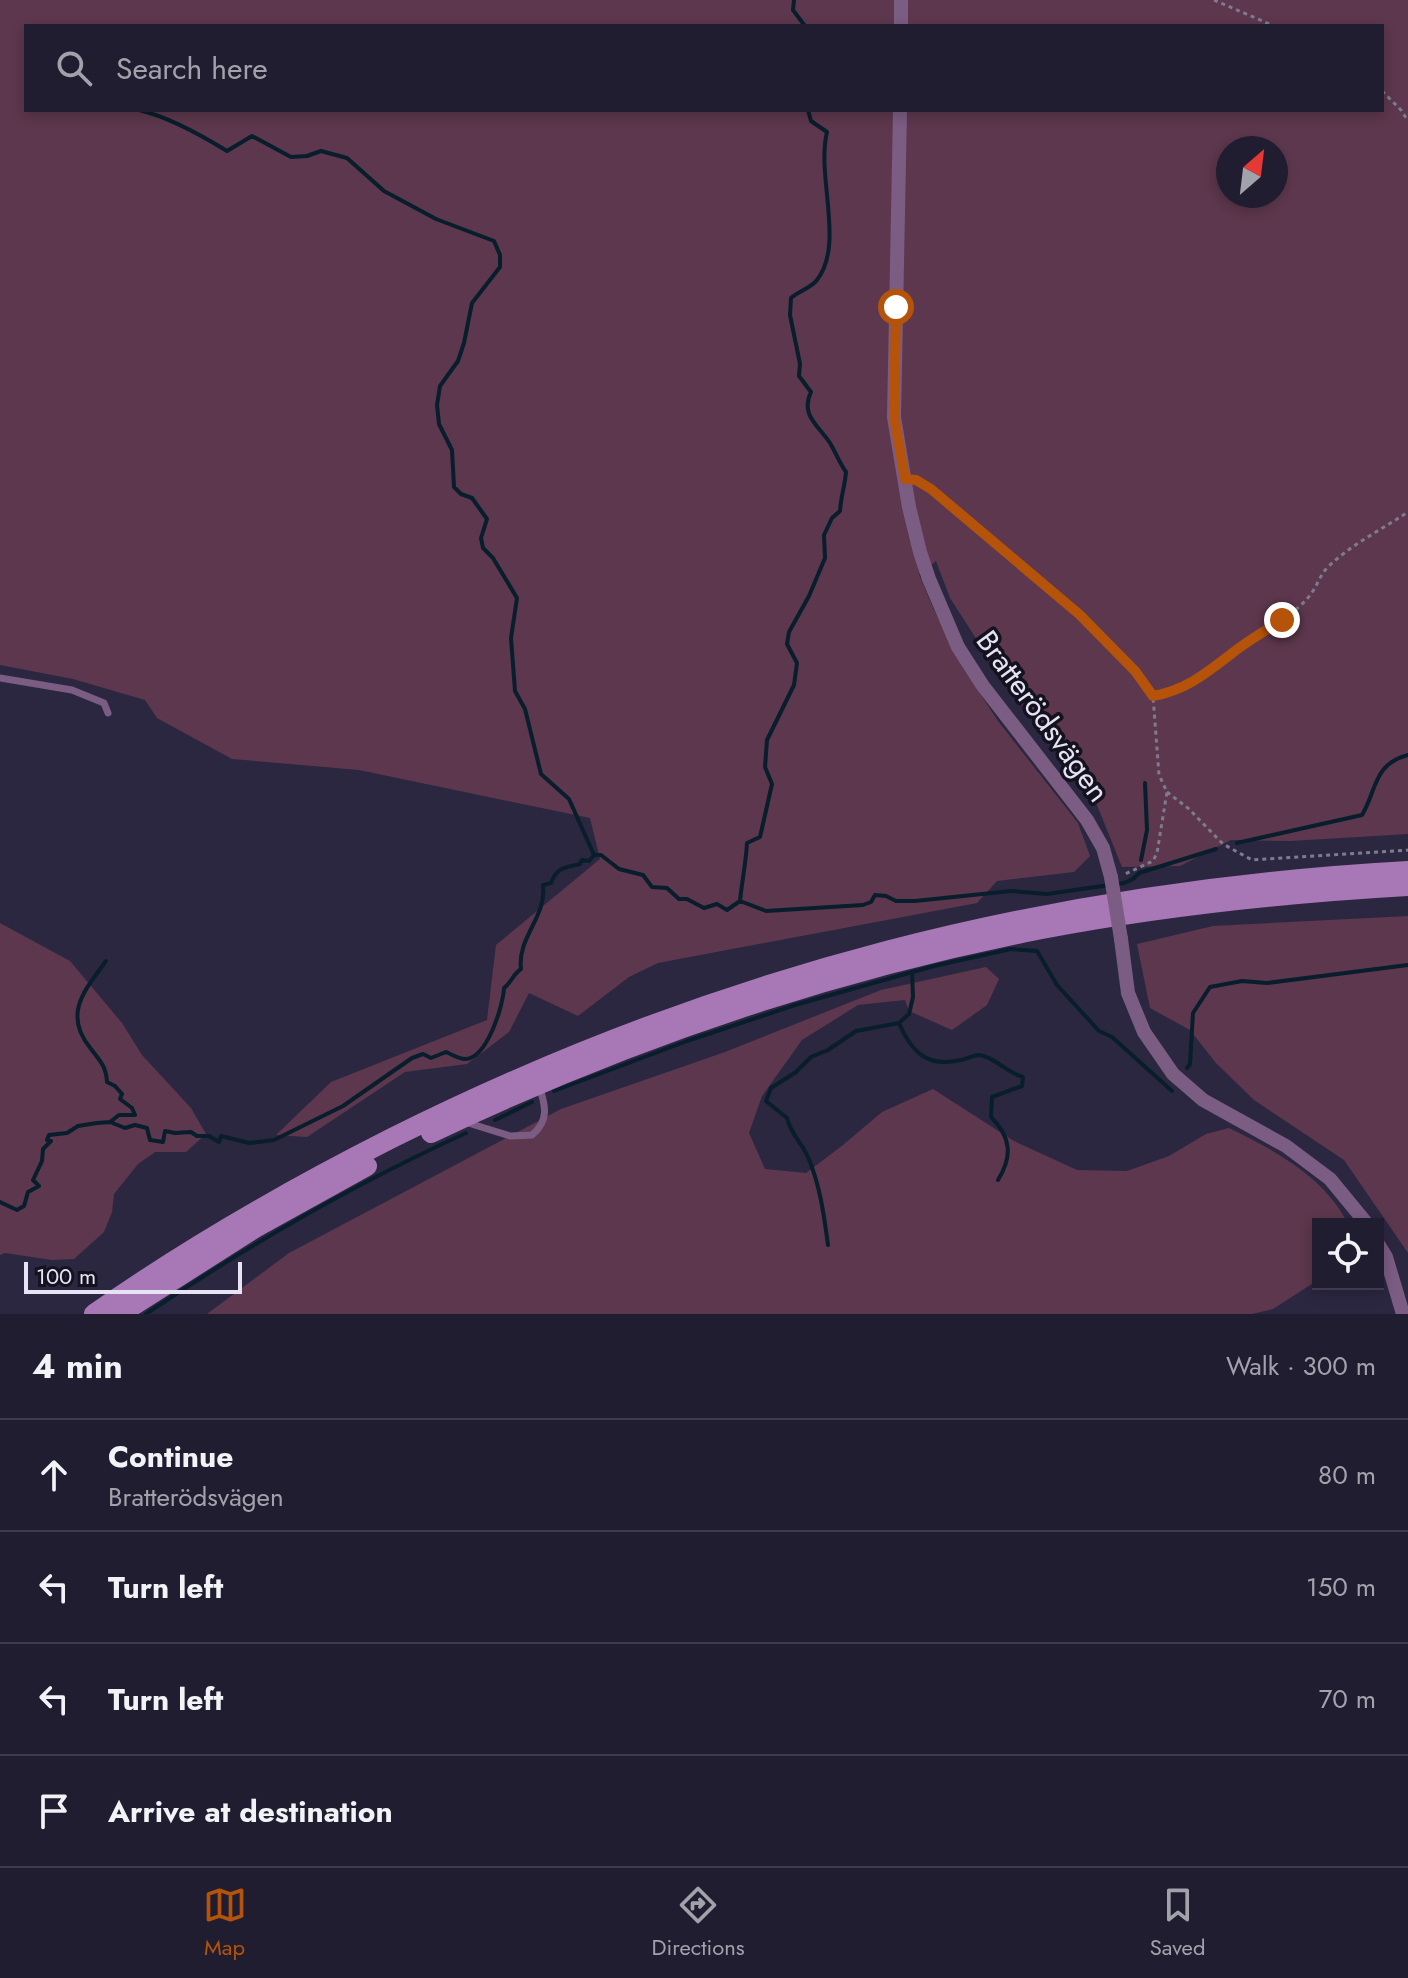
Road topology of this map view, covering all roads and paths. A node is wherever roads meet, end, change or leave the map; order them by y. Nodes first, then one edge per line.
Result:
1 (901, 0) edge
2 (1214, 0) edge
3 (901, 24) edge
4 (1269, 24) edge
5 (1384, 93) edge
6 (900, 112) edge
7 (1408, 121) edge
8 (905, 479) junction
9 (1408, 512) edge
10 (0, 678) edge
11 (1153, 696) junction
12 (108, 713) dead end
13 (1167, 792) junction
14 (1408, 850) edge
15 (1408, 871) edge
16 (1111, 877) junction
17 (1408, 886) edge
18 (536, 1078) junction
19 (459, 1120) junction
20 (1362, 1218) edge
21 (1384, 1254) edge
22 (94, 1314) edge
23 (120, 1314) edge
24 (1403, 1314) edge

1 - 3 street
2 - 4 path
5 - 7 path
6 - 8 street, Bratterödsvägen
8 - 11 path
8 - 16 street, Bratterödsvägen
9 - 11 path
10 - 12 lane
11 - 13 path
13 - 14 path
13 - 16 path
15 - 18 main road
16 - 20 street, Bratterödsvägen, bridge
17 - 18 main road
18 - 19 main road
18 - 19 lane
18 - 22 main road
19 - 23 main road
21 - 24 street

